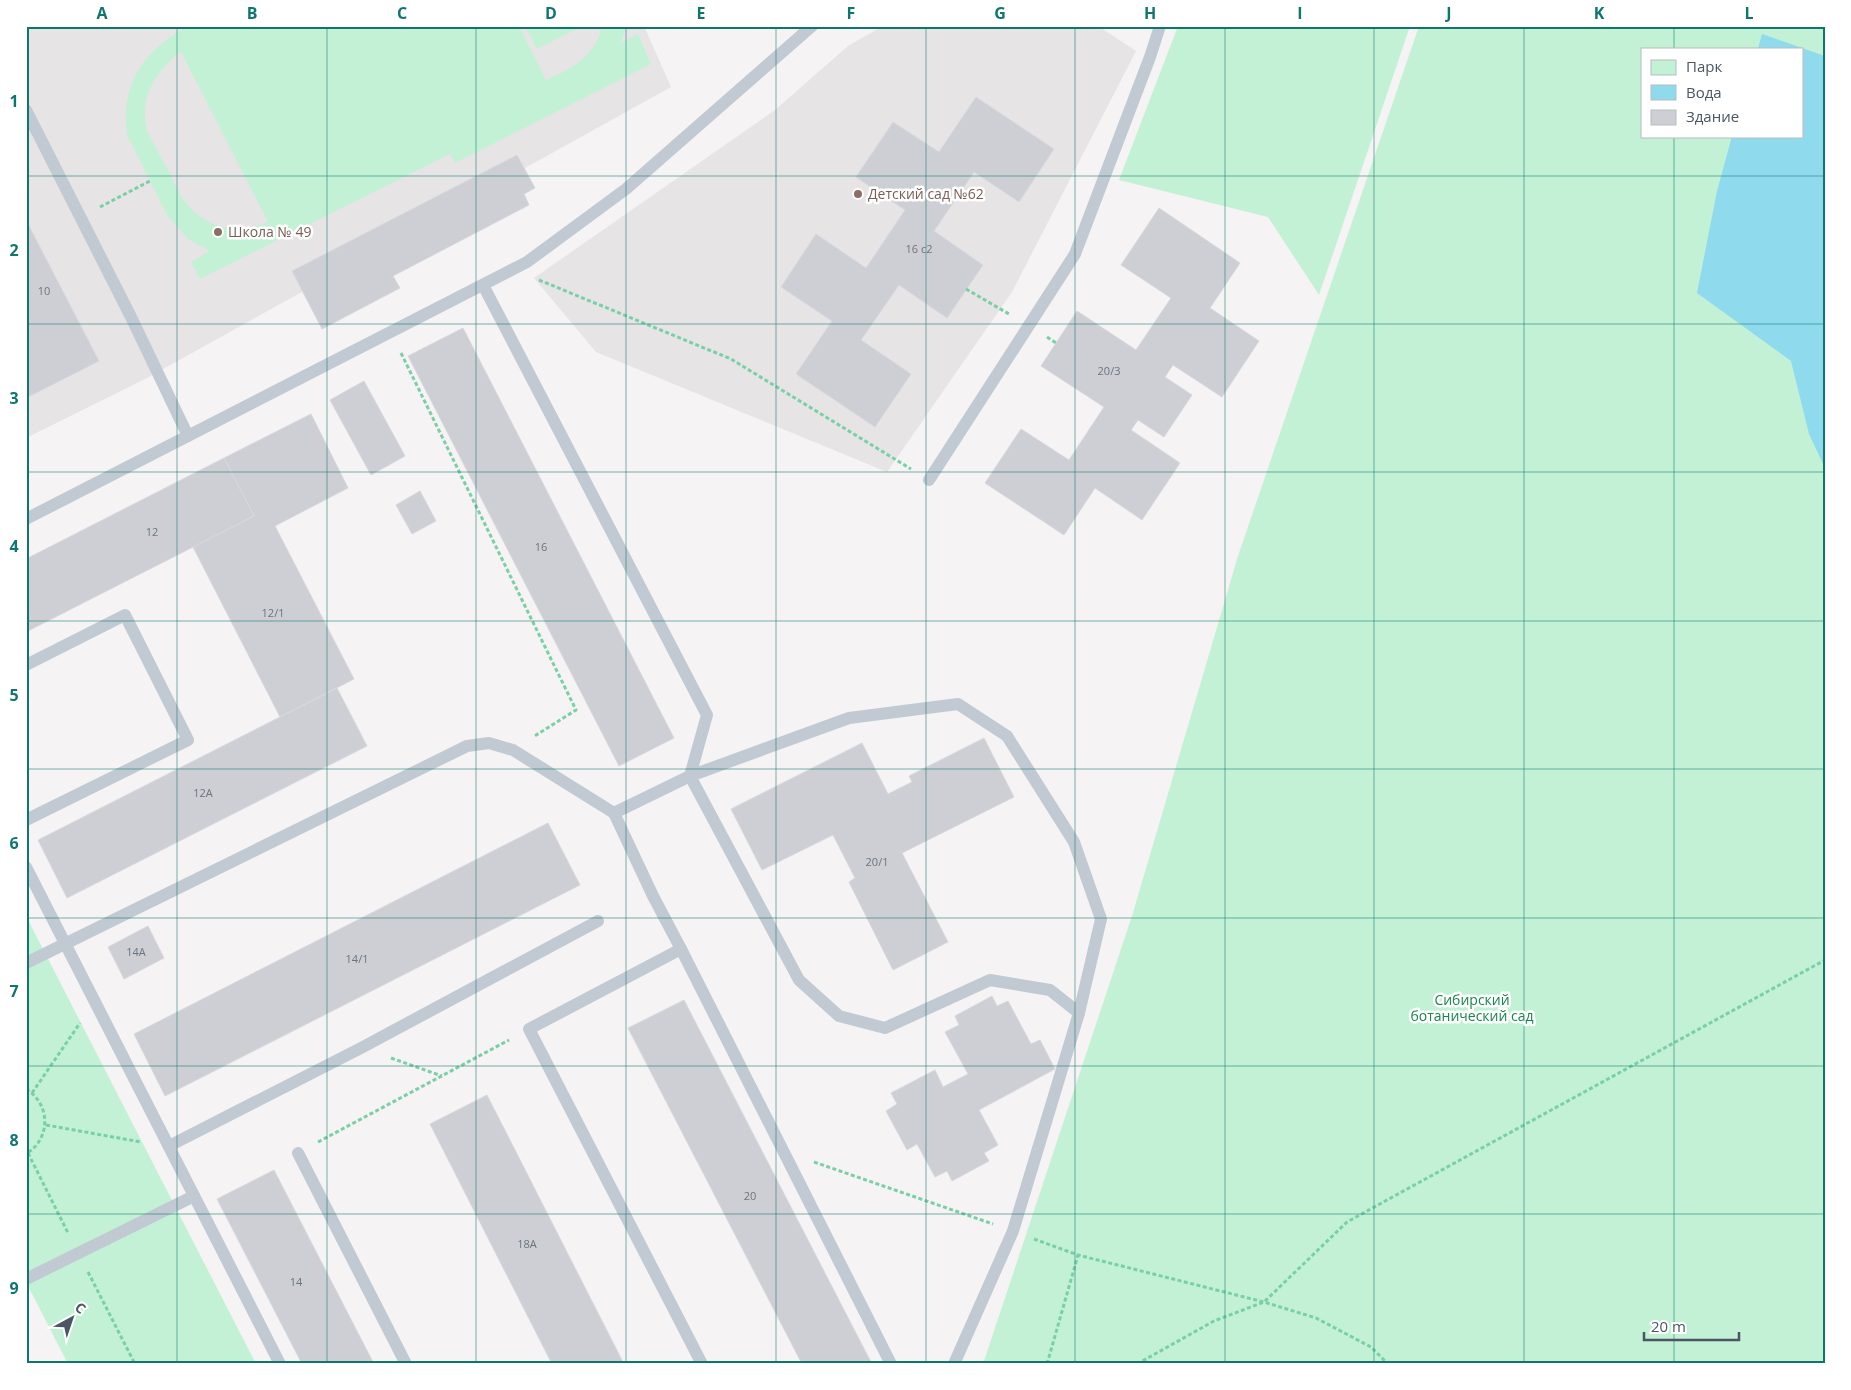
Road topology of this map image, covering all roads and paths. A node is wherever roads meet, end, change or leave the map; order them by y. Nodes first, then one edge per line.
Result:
1 (812, 26) edge
2 (1160, 26) edge
3 (26, 110) edge
4 (150, 182) dead end
5 (80, 217) junction
6 (527, 262) junction
7 (483, 285) junction
8 (390, 332) junction
9 (188, 436) junction
10 (929, 480) joint
11 (26, 519) edge
12 (26, 665) edge
13 (513, 750) junction
14 (690, 776) junction
15 (614, 813) junction
16 (26, 820) edge
17 (26, 867) edge
18 (598, 921) dead end
19 (65, 944) junction
20 (681, 949) junction
21 (1825, 960) edge
22 (26, 962) edge
23 (94, 1001) junction
24 (1079, 1014) junction
25 (530, 1029) junction
26 (361, 1048) junction
27 (442, 1076) junction
28 (26, 1089) edge
29 (32, 1093) junction
30 (46, 1125) junction
31 (169, 1146) junction
32 (784, 1151) junction
33 (298, 1153) joint
34 (26, 1154) edge
35 (194, 1196) junction
36 (1012, 1231) junction
37 (1078, 1255) junction
38 (26, 1279) edge
39 (1264, 1302) junction
40 (280, 1364) edge
41 (406, 1364) edge
42 (702, 1364) edge
43 (891, 1364) edge
44 (954, 1364) edge
45 (1047, 1364) edge
46 (1136, 1364) edge
47 (1388, 1364) edge

1 - 6 lane
2 - 10 lane
3 - 5 lane
4 - 5 path
5 - 9 lane
6 - 7 lane
6 - 10 path
7 - 8 lane
7 - 14 lane
8 - 9 lane
8 - 13 path
9 - 11 lane
12 - 16 lane
13 - 15 lane
13 - 19 lane
14 - 15 lane
14 - 24 lane
14 - 24 lane
15 - 20 lane
17 - 19 lane
18 - 26 lane
19 - 22 lane
19 - 23 lane
20 - 25 lane
20 - 32 lane
21 - 39 path
23 - 29 path
23 - 31 lane
24 - 36 lane
25 - 27 path
25 - 42 lane
26 - 27 path
26 - 31 lane
27 - 33 path
28 - 29 path
29 - 30 path
30 - 31 path
30 - 34 path
31 - 35 lane
32 - 36 path
32 - 43 lane
33 - 41 lane
35 - 38 lane
35 - 40 lane
36 - 37 path
36 - 44 lane
37 - 39 path
37 - 45 path
39 - 46 path
39 - 47 path

